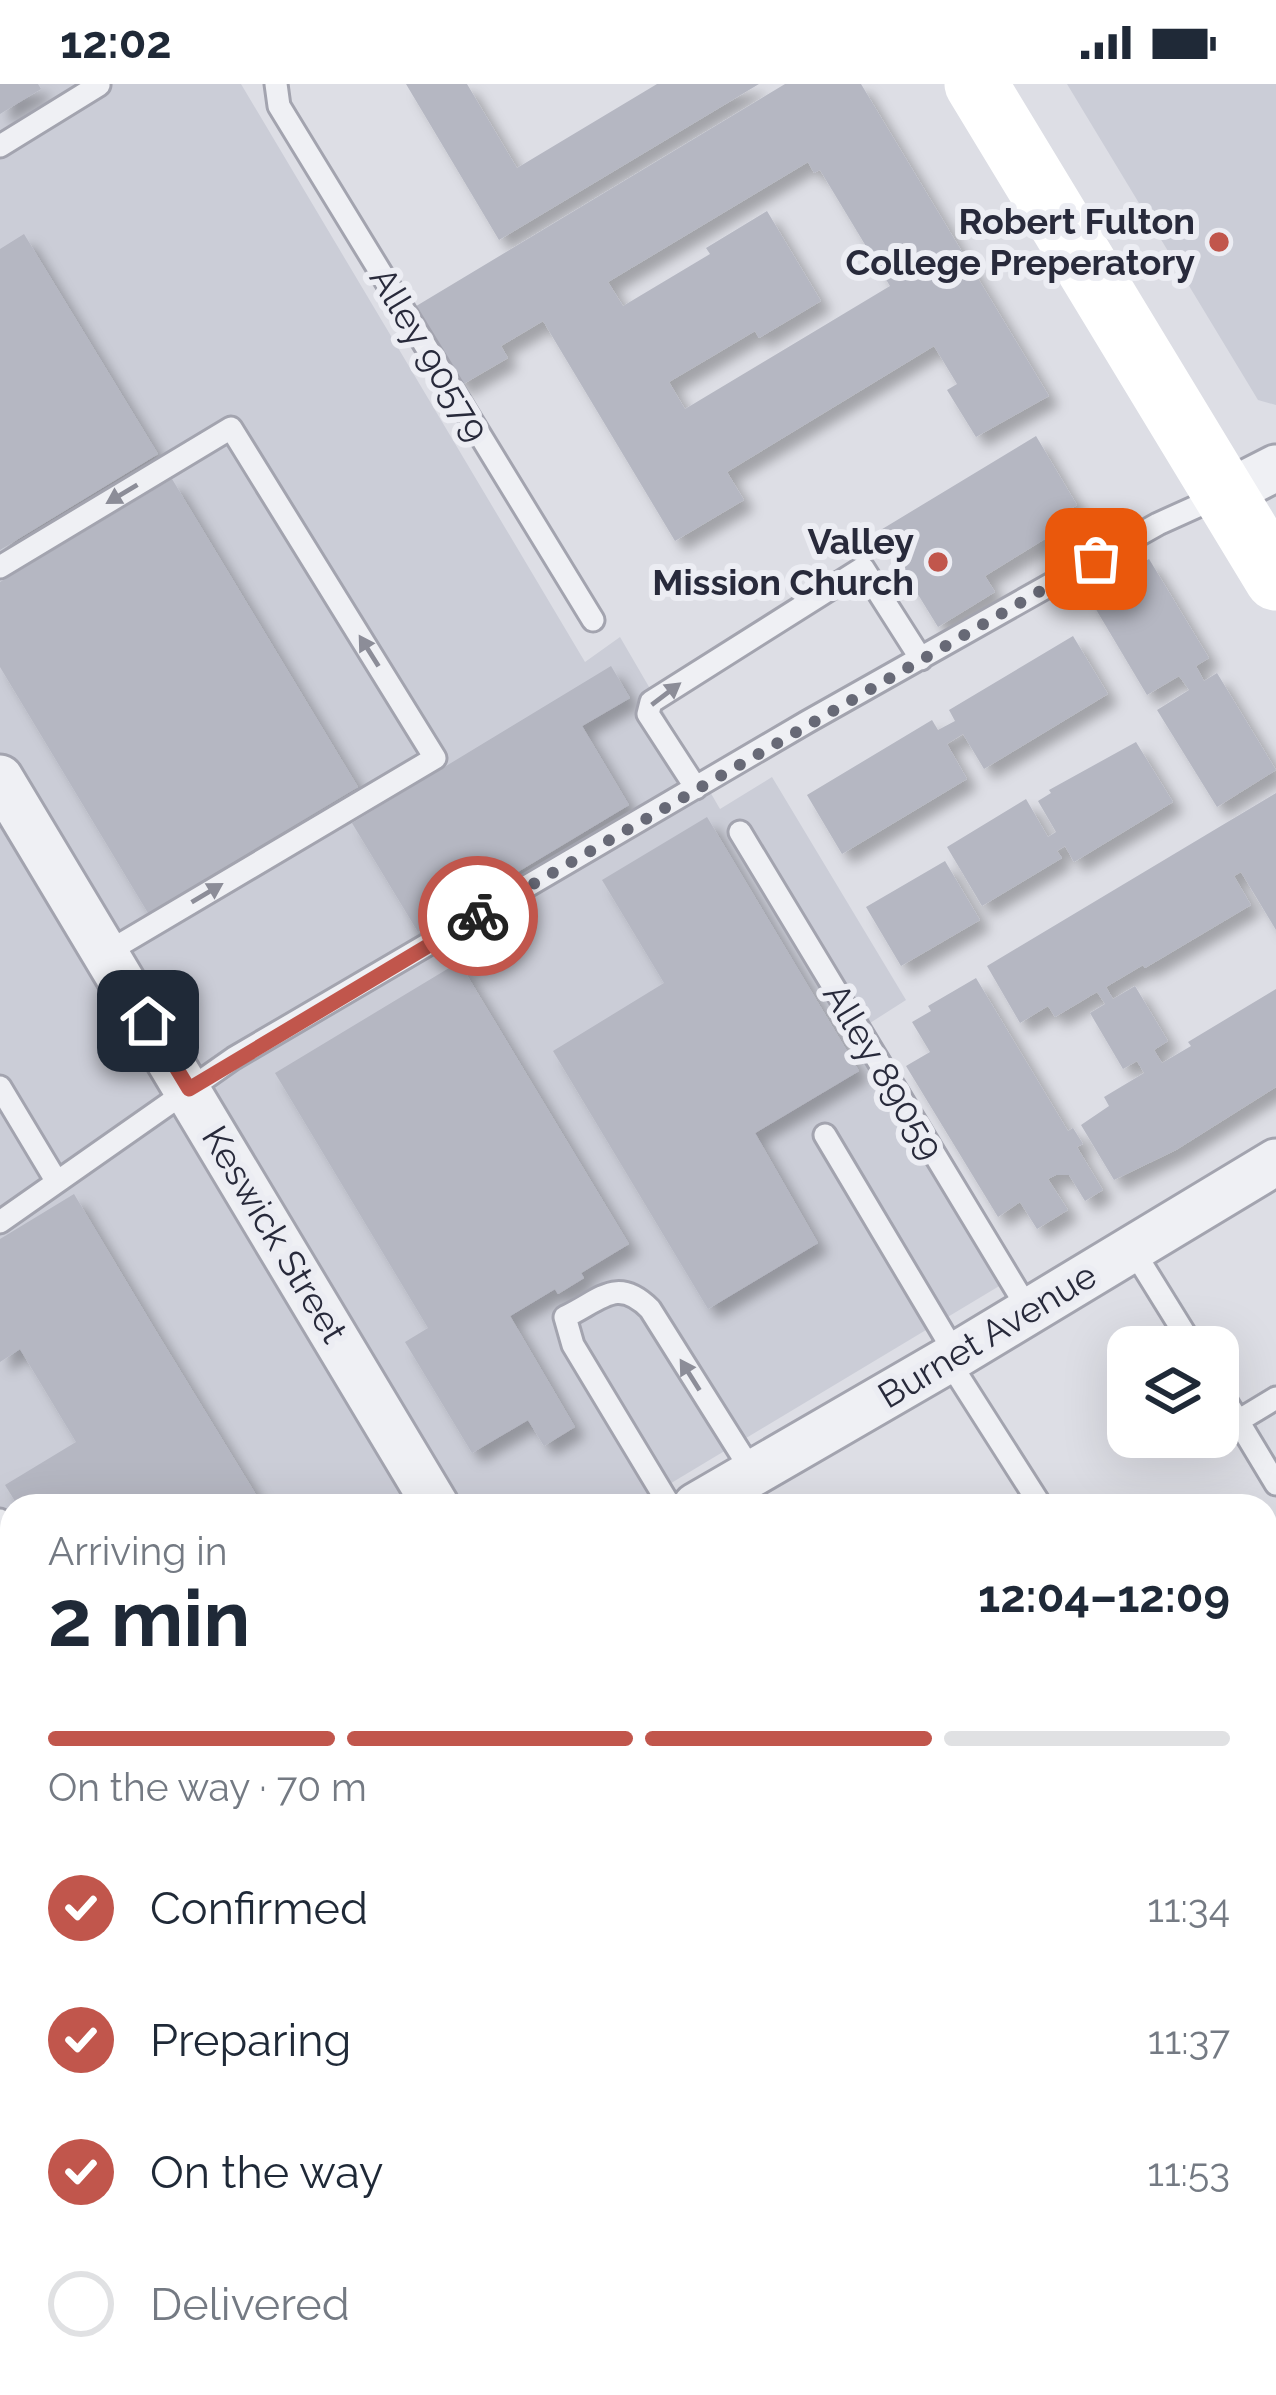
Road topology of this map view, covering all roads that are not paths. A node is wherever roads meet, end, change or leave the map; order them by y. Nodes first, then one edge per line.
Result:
1 (276, 84) edge
2 (976, 84) edge
3 (99, 85) edge
4 (0, 146) edge
5 (1250, 481) edge
6 (0, 567) edge
7 (1276, 579) edge
8 (592, 620) dead end
9 (921, 659) junction
10 (0, 778) edge
11 (696, 788) junction
12 (740, 832) dead end
13 (106, 953) junction
14 (0, 1087) edge
15 (189, 1089) junction
16 (825, 1135) dead end
17 (1276, 1162) edge
18 (57, 1181) junction
19 (0, 1222) edge
20 (1131, 1247) junction
21 (1028, 1309) junction
22 (1180, 1326) edge
23 (952, 1358) junction
24 (1276, 1398) edge
25 (1239, 1419) edge
26 (1239, 1422) edge
27 (753, 1473) junction
28 (1276, 1484) edge
29 (429, 1494) edge
30 (663, 1494) edge
31 (717, 1494) edge
32 (1034, 1494) edge

1 - 8 lane, Alley 90579
2 - 5 main road
3 - 4 lane
5 - 7 main road
5 - 9 lane
13 -> 6 lane
9 - 11 lane
11 -> 9 lane
10 - 13 street, Keswick Street
11 - 15 lane
12 - 21 lane, Alley 89059
13 - 15 street, Keswick Street
14 - 18 lane
15 - 18 lane
15 - 29 street, Keswick Street
16 - 23 lane
17 - 20 street, Burnet Avenue
18 - 19 lane
20 - 21 street, Burnet Avenue
20 - 22 lane
21 - 23 street, Burnet Avenue
23 - 27 street, Burnet Avenue
23 - 32 lane
24 - 25 lane
26 - 28 lane
27 -> 30 lane
27 - 31 street, Burnet Avenue

